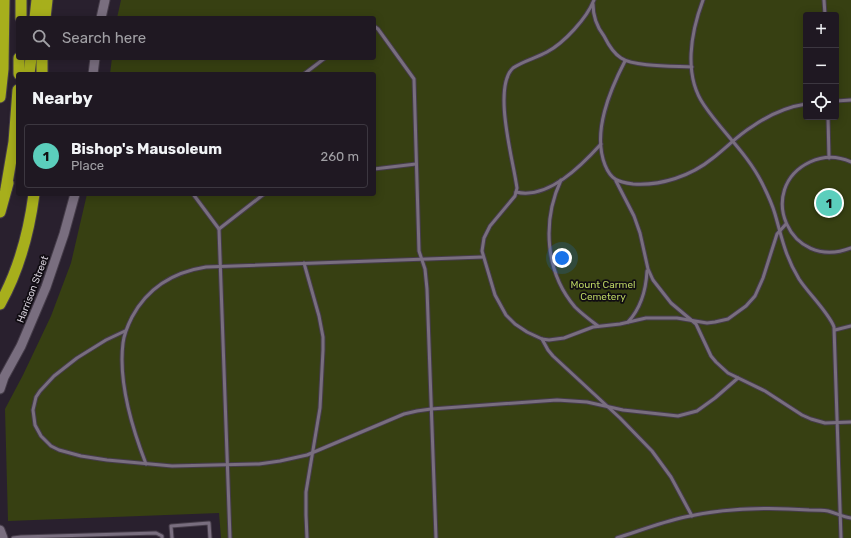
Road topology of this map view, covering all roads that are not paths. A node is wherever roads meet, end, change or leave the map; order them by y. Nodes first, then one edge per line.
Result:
1 (4, 0) edge
2 (21, 0) edge
3 (37, 0) edge
4 (46, 0) edge
5 (104, 0) edge
6 (703, 0) edge
7 (824, 0) edge
8 (594, 1) edge
9 (824, 12) edge
10 (21, 16) edge
11 (35, 16) edge
12 (45, 16) edge
13 (100, 16) edge
14 (376, 28) edge
15 (19, 60) edge
16 (31, 60) edge
17 (42, 60) edge
18 (95, 60) edge
19 (322, 60) edge
20 (625, 60) junction
21 (692, 67) junction
22 (19, 72) edge
23 (29, 72) edge
24 (42, 72) edge
25 (93, 72) edge
26 (307, 72) edge
27 (0, 97) edge
28 (851, 100) edge
29 (839, 101) edge
30 (803, 105) edge
31 (16, 116) edge
32 (828, 120) edge
33 (734, 140) junction
34 (601, 144) junction
35 (16, 153) edge
36 (829, 158) junction
37 (851, 162) edge
38 (416, 164) junction
39 (376, 169) edge
40 (561, 180) junction
41 (616, 181) junction
42 (6, 189) junction
43 (516, 192) junction
44 (34, 196) edge
45 (74, 196) edge
46 (194, 196) edge
47 (261, 196) edge
48 (0, 212) edge
49 (786, 224) junction
50 (219, 229) junction
51 (779, 231) junction
52 (851, 248) edge
53 (483, 257) junction
54 (421, 259) junction
55 (304, 263) junction
56 (220, 266) junction
57 (648, 269) junction
58 (0, 304) edge
59 (693, 321) junction
60 (628, 322) junction
61 (598, 326) junction
62 (851, 326) edge
63 (835, 330) junction
64 (125, 331) junction
65 (542, 339) junction
66 (738, 378) junction
67 (0, 389) edge
68 (607, 407) junction
69 (431, 409) junction
70 (851, 422) edge
71 (838, 423) junction
72 (313, 452) junction
73 (146, 464) junction
74 (227, 465) junction
75 (692, 516) junction
76 (840, 516) junction
77 (851, 518) edge
78 (0, 530) edge
79 (66, 537) edge
80 (3, 538) edge
81 (13, 538) edge
82 (162, 538) edge
83 (172, 538) edge
84 (210, 538) edge
85 (230, 538) edge
86 (307, 538) edge
87 (436, 538) edge
88 (618, 538) edge
89 (841, 538) edge

1 - 27 highway
2 - 10 highway
3 - 11 highway
4 - 12 highway
5 - 13 main road
6 - 21 lane
7 - 9 lane
8 - 20 lane
8 - 43 lane
14 - 38 lane
15 - 22 highway
16 - 23 highway
17 - 24 highway
18 - 25 main road
19 - 26 lane
20 - 21 lane
20 - 34 lane
21 - 33 lane
28 - 29 lane
30 - 33 lane
31 - 42 highway
32 - 36 lane
33 - 41 lane
33 - 51 lane
34 - 40 lane
34 - 41 lane
35 - 42 highway
36 - 37 lane
36 - 49 lane
38 - 39 lane
38 - 54 lane
40 - 43 lane
40 - 61 lane
41 - 57 lane
42 - 48 highway
43 - 53 lane
44 - 58 highway
45 - 67 main road, Harrison Street
46 - 50 lane
47 - 50 lane
49 - 51 lane
49 - 52 lane
50 - 56 lane
51 - 59 lane
51 - 63 lane
53 - 54 lane
53 - 65 lane
54 - 55 lane
54 - 69 lane
55 - 56 lane
55 - 72 lane
56 - 64 lane
56 - 74 lane
57 - 59 lane
57 - 60 lane
59 - 60 lane
59 - 66 lane
60 - 61 lane
61 - 65 lane
62 - 63 lane
63 - 71 lane
64 - 73 lane
64 - 73 lane
65 - 68 lane
66 - 68 lane
66 - 71 lane
68 - 69 lane
68 - 75 lane
69 - 72 lane
69 - 87 lane
70 - 71 lane
71 - 76 lane
72 - 74 lane
72 - 86 lane
73 - 74 lane
74 - 85 lane
75 - 76 lane
75 - 88 lane
76 - 77 lane
76 - 89 lane
78 - 80 main road
79 - 81 lane
79 - 82 lane
83 - 84 lane

